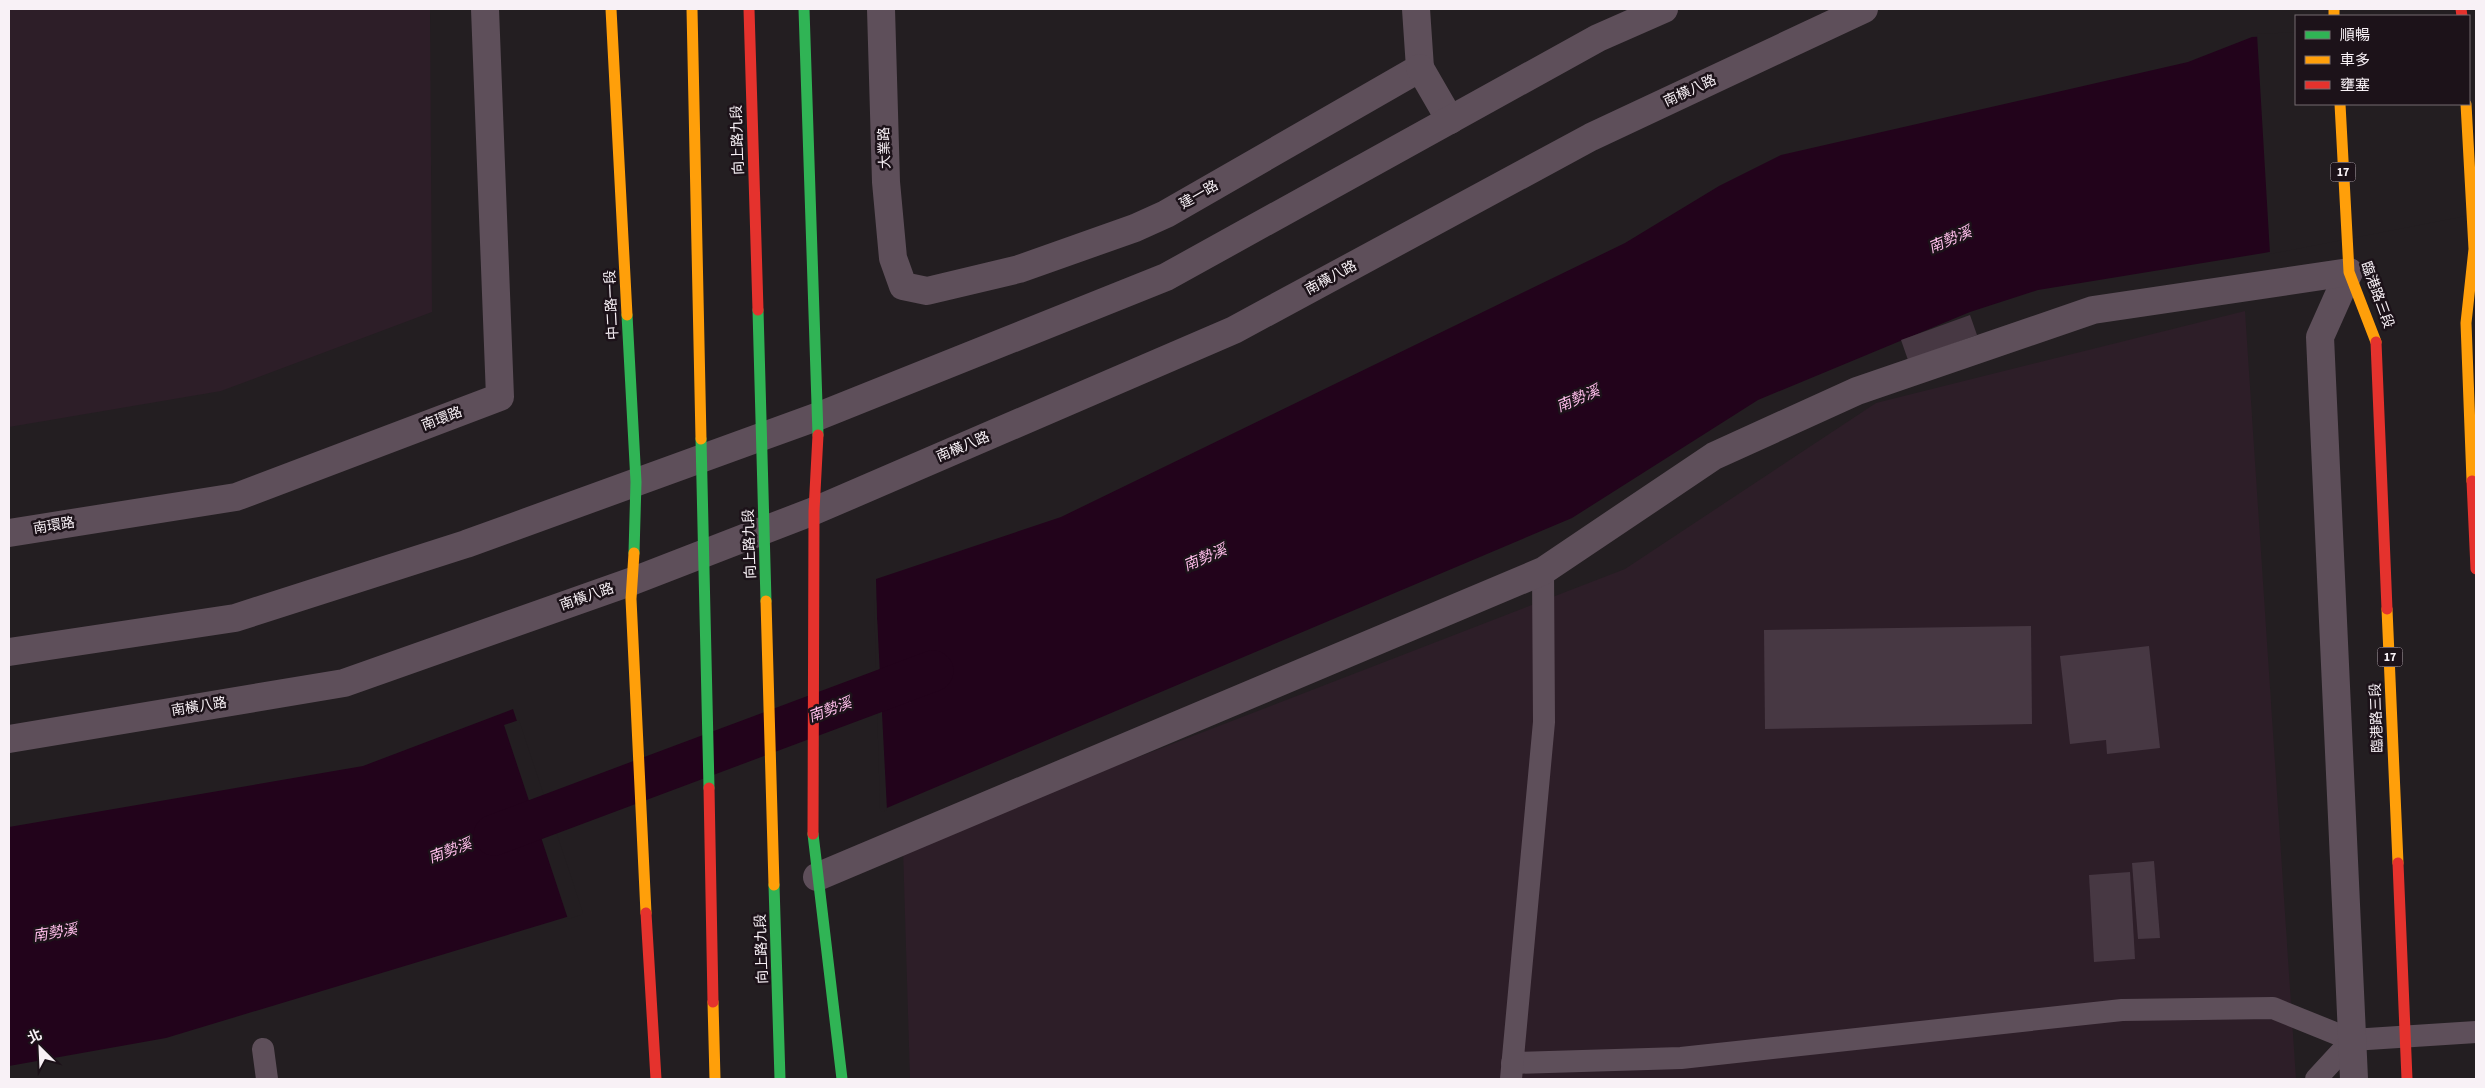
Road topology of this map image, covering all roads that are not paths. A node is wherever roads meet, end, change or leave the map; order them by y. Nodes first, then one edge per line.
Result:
1 (485, 9) edge
2 (611, 9) edge
3 (692, 9) edge
4 (749, 9) edge
5 (804, 9) edge
6 (880, 9) edge
7 (1416, 9) edge
8 (1664, 9) edge
9 (1864, 9) edge
10 (1420, 68) junction
11 (2340, 105) edge
12 (2466, 105) edge
13 (1450, 120) junction
14 (2476, 250) edge
15 (2349, 272) junction
16 (903, 286) joint
17 (820, 416) junction
18 (636, 482) junction
19 (814, 522) junction
20 (9, 533) edge
21 (2476, 569) edge
22 (1543, 571) junction
23 (632, 590) junction
24 (9, 652) edge
25 (9, 738) edge
26 (817, 877) junction
27 (2476, 1032) edge
28 (2406, 1036) junction
29 (2352, 1040) junction
30 (262, 1049) dead end
31 (1512, 1071) edge
32 (267, 1079) edge
33 (656, 1079) edge
34 (715, 1079) edge
35 (780, 1079) edge
36 (842, 1079) edge
37 (2316, 1079) edge
38 (2354, 1079) edge
39 (2407, 1079) edge

1 - 20 street, 南環路
2 - 18 main road, 中二路一段
3 - 34 main road
4 - 35 main road, 向上路九段
5 - 17 main road
6 - 16 street, 大業路
7 - 10 street
8 - 13 street
9 - 19 street, 南橫八路
10 - 13 street
10 - 16 street, 建一路
11 - 15 main road, 臨港路三段 / 17
12 - 14 main road
13 - 17 street
14 - 21 main road
15 - 22 street
15 - 28 main road, 臨港路三段 / 17
15 - 29 street
17 - 18 street
17 - 19 main road
18 - 23 main road, 中二路一段
18 - 24 street
19 - 23 street, 南橫八路
19 - 26 main road
22 - 26 street
22 - 31 lane
23 - 25 street, 南橫八路
23 - 33 main road, 中二路一段
26 - 36 main road
27 - 28 lane
28 - 29 lane
28 - 39 main road, 臨港路三段 / 17
29 - 31 lane
29 - 37 lane
29 - 38 street
30 - 32 lane

